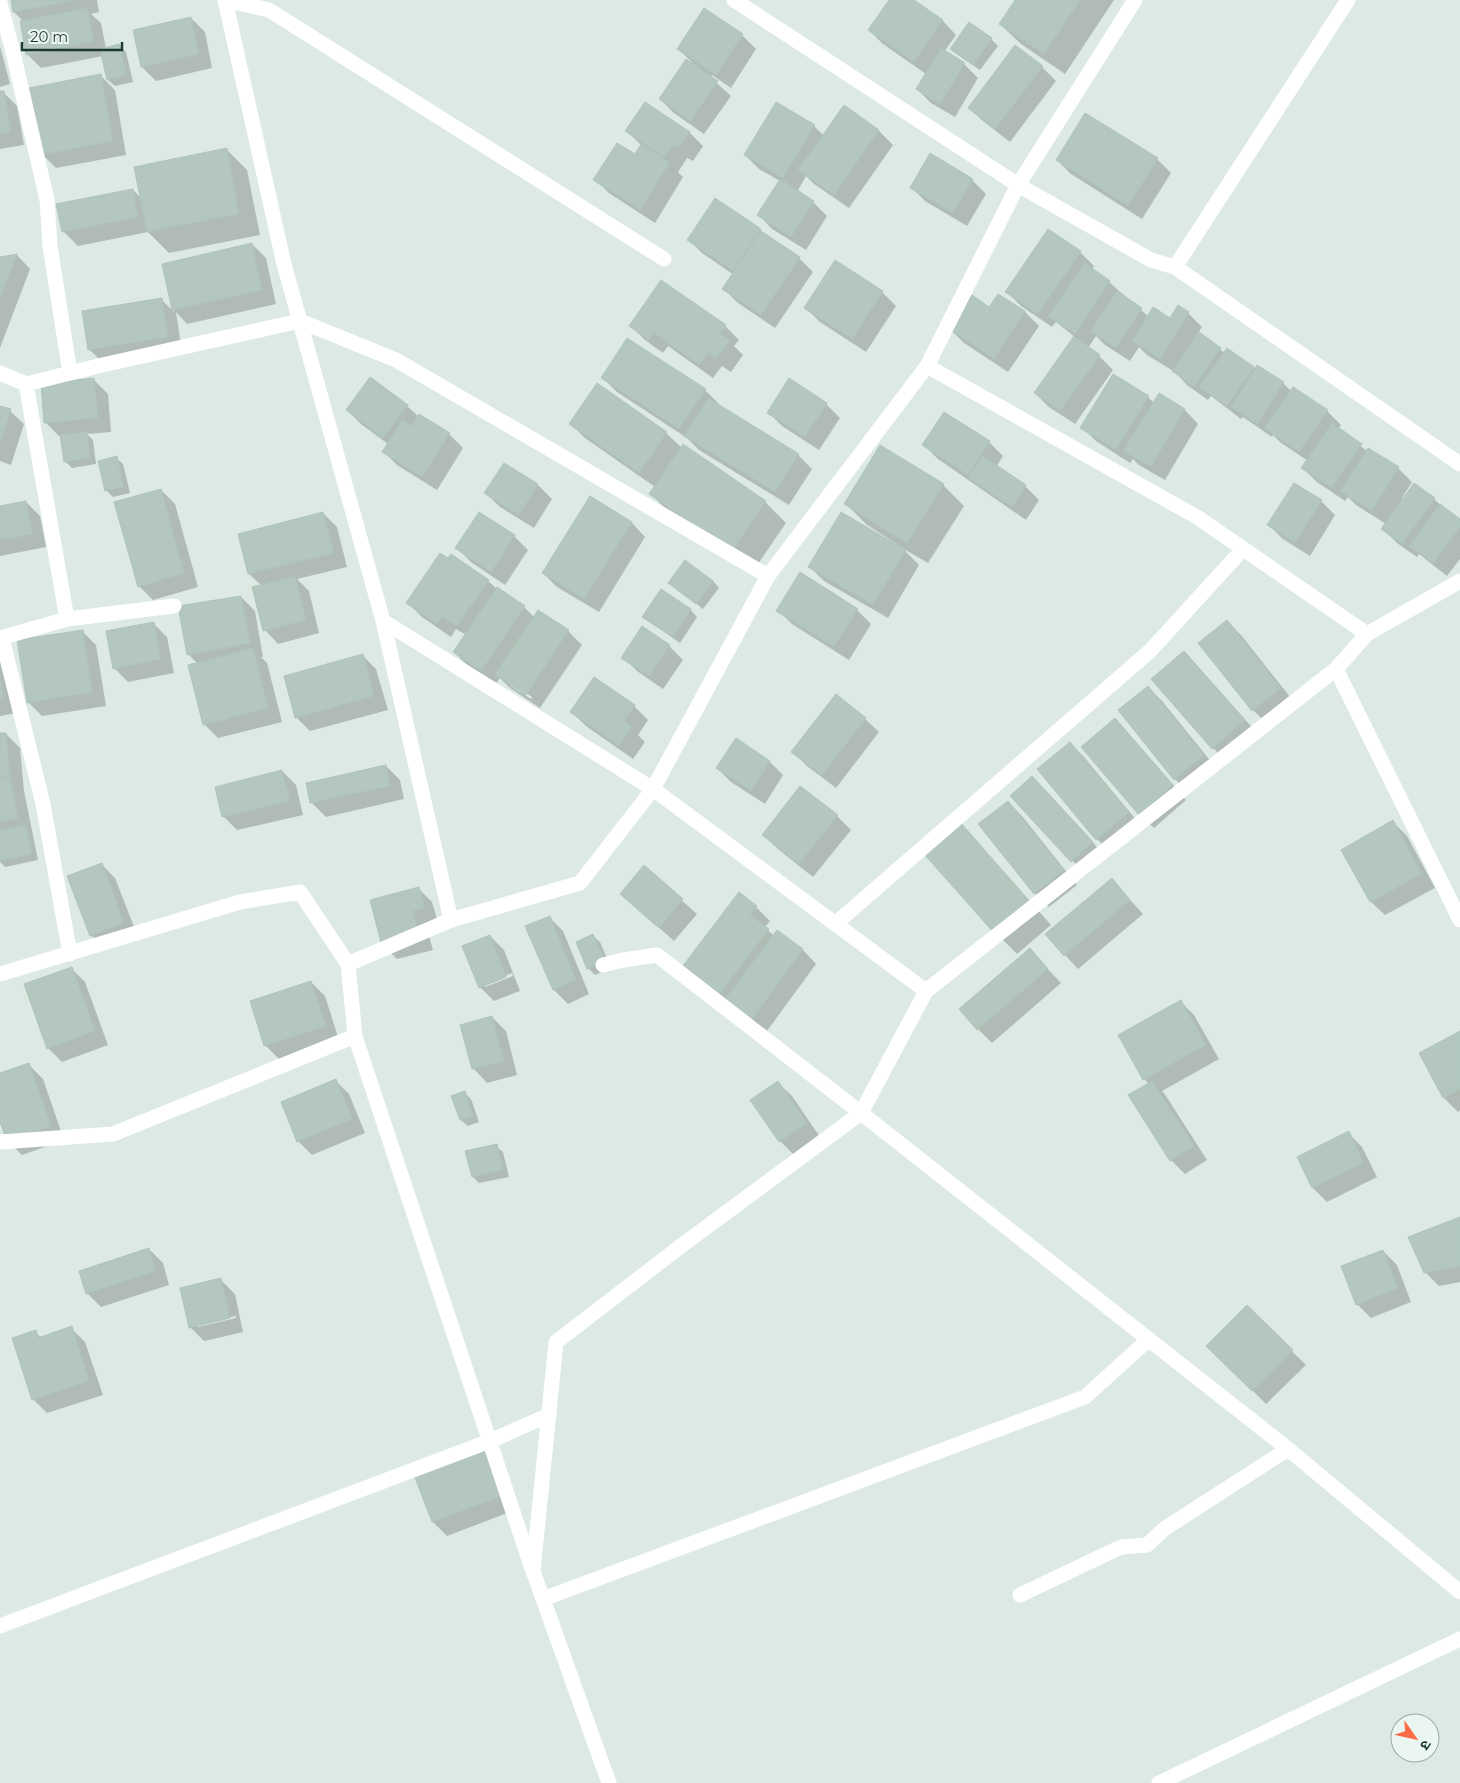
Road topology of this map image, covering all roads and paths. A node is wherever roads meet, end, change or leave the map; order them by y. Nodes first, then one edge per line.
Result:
1 (225, 0) edge
2 (734, 0) edge
3 (1134, 0) edge
4 (1348, 0) edge
5 (0, 3) edge
6 (1018, 185) junction
7 (664, 259) dead end
8 (1175, 266) junction
9 (300, 321) junction
10 (927, 366) junction
11 (0, 373) edge
12 (70, 373) junction
13 (26, 384) junction
14 (1460, 464) edge
15 (1244, 549) junction
16 (768, 576) junction
17 (1460, 581) edge
18 (174, 606) dead end
19 (68, 619) junction
20 (383, 621) junction
21 (1367, 634) junction
22 (1, 638) edge
23 (1336, 669) junction
24 (653, 789) junction
25 (451, 920) junction
26 (1460, 920) edge
27 (835, 924) junction
28 (70, 954) junction
29 (348, 964) junction
30 (603, 965) dead end
31 (0, 974) edge
32 (926, 991) junction
33 (355, 1036) junction
34 (861, 1113) junction
35 (0, 1142) edge
36 (1149, 1339) junction
37 (549, 1415) junction
38 (490, 1441) junction
39 (1288, 1448) junction
40 (533, 1571) junction
41 (1460, 1592) edge
42 (1020, 1595) dead end
43 (543, 1598) junction
44 (0, 1626) edge
45 (1460, 1639) edge
46 (609, 1783) edge
47 (1159, 1783) edge

1 - 7 street
1 - 9 street
2 - 6 street
3 - 6 street
4 - 8 street
5 - 12 street
6 - 8 street
6 - 10 street
8 - 14 street
9 - 12 street
9 - 16 street
9 - 20 street
10 - 15 street
10 - 16 street
11 - 13 street
12 - 13 street
13 - 19 street
15 - 21 street
15 - 27 street
16 - 24 street
17 - 21 street
18 - 19 street
19 - 22 street
20 - 24 street
20 - 25 street
21 - 23 street
22 - 28 street
23 - 26 street
23 - 32 street
24 - 25 street
24 - 27 street
25 - 29 street
27 - 32 street
28 - 29 street
28 - 31 street
29 - 33 street
30 - 34 street
32 - 34 street
33 - 35 street
33 - 38 street
34 - 36 street
34 - 37 street
36 - 39 street
36 - 43 street
37 - 38 street
37 - 40 street
38 - 40 street
38 - 44 street
39 - 41 street
39 - 42 street
40 - 43 street
43 - 46 street
45 - 47 street

